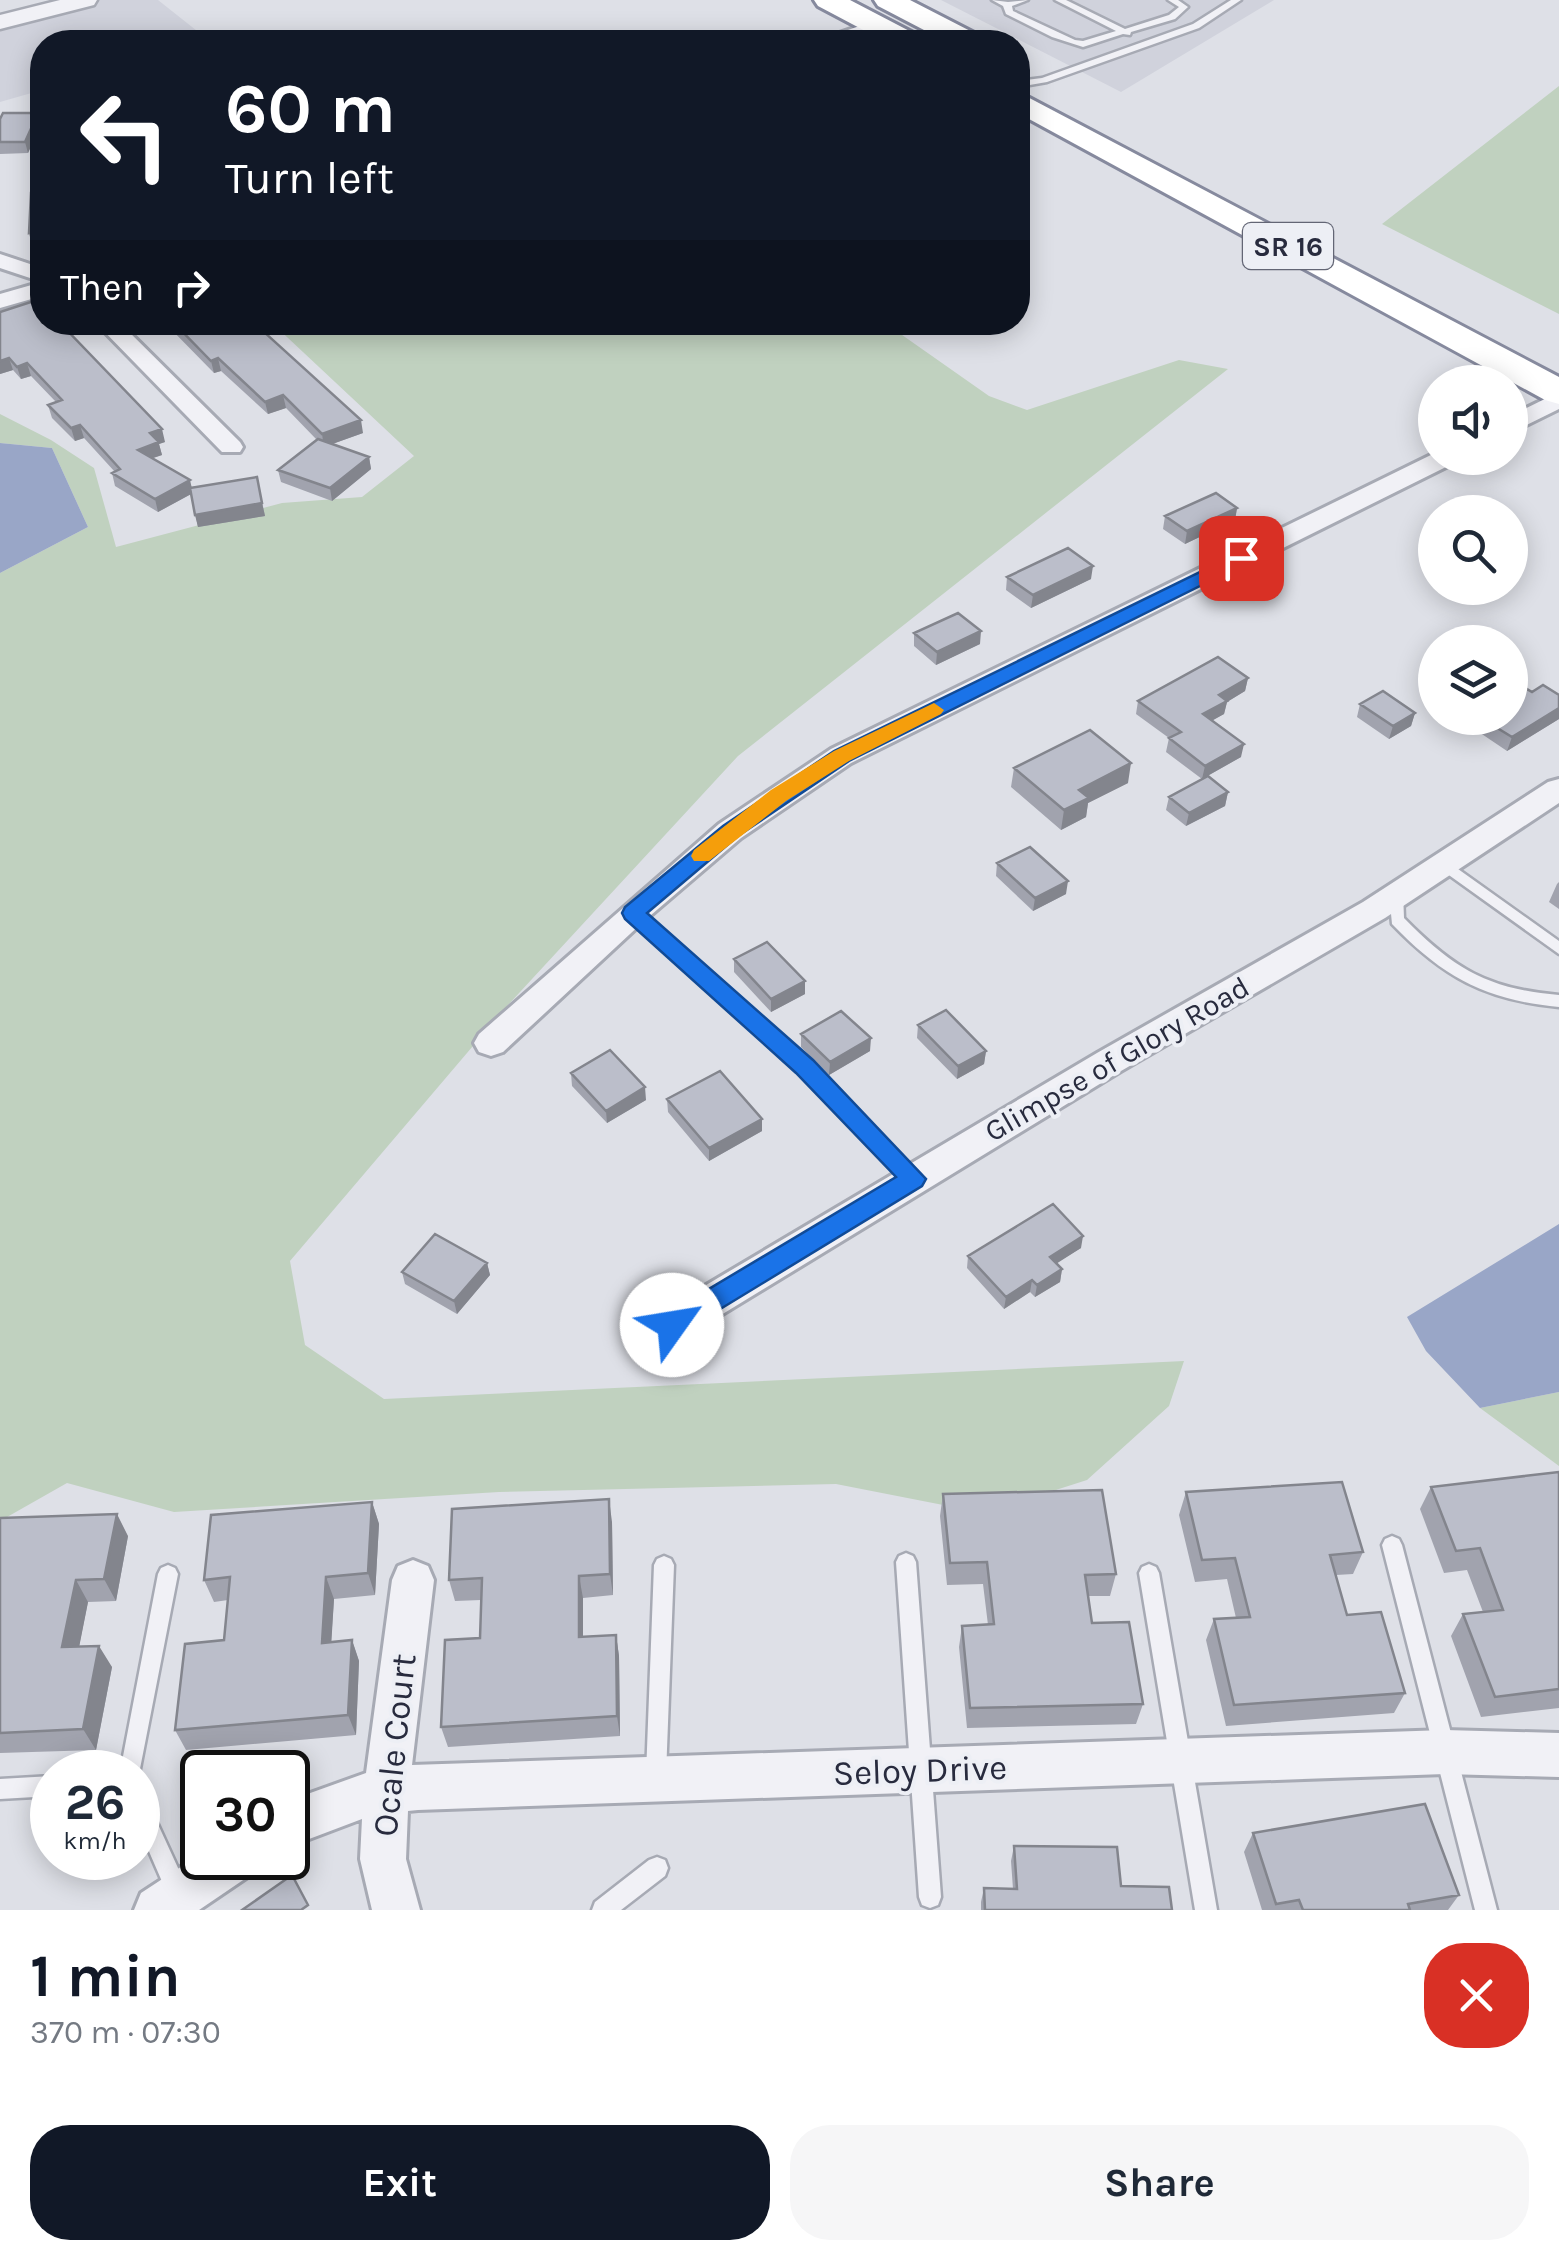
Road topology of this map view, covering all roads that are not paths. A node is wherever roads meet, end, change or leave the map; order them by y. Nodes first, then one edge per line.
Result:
1 (86, 0) edge
2 (828, 0) edge
3 (996, 0) edge
4 (1024, 0) edge
5 (1172, 0) edge
6 (1232, 1) edge
7 (1061, 4) edge
8 (1007, 6) junction
9 (882, 13) edge
10 (1088, 14) junction
11 (1077, 18) dead end
12 (2, 20) edge
13 (1108, 24) junction
14 (1096, 28) dead end
15 (847, 30) edge
16 (934, 30) edge
17 (1126, 32) junction
18 (1149, 43) junction
19 (1030, 81) edge
20 (1030, 86) edge
21 (1030, 86) edge
22 (1247, 187) dead end
23 (0, 261) edge
24 (30, 271) edge
25 (30, 292) edge
26 (0, 301) edge
27 (119, 335) edge
28 (1559, 395) edge
29 (1528, 415) edge
30 (230, 447) dead end
31 (1418, 471) edge
32 (1559, 788) edge
33 (1444, 864) junction
34 (1396, 894) junction
35 (633, 913) junction
36 (1559, 949) edge
37 (1559, 1001) edge
38 (491, 1043) dead end
39 (913, 1179) junction
40 (672, 1325) dead end
41 (1392, 1545) dead end
42 (906, 1562) dead end
43 (664, 1566) dead end
44 (1149, 1573) dead end
45 (168, 1574) dead end
46 (413, 1580) dead end
47 (134, 1750) edge
48 (1445, 1752) junction
49 (1559, 1756) edge
50 (1181, 1761) junction
51 (924, 1770) junction
52 (656, 1778) junction
53 (30, 1787) edge
54 (0, 1789) edge
55 (386, 1792) junction
56 (310, 1816) edge
57 (658, 1868) dead end
58 (160, 1874) edge
59 (203, 1880) edge
60 (930, 1896) dead end
61 (169, 1903) edge
62 (396, 1910) edge
63 (603, 1910) edge
64 (1206, 1910) edge
65 (1486, 1910) edge

1 - 12 street
2 - 9 highway
3 - 8 lane
4 - 8 lane
5 - 17 lane
6 - 18 lane
7 - 10 lane
8 - 17 lane
9 - 15 street
9 - 16 highway
10 - 11 lane
10 - 13 lane
13 - 14 lane
13 - 17 lane
17 - 18 lane
18 - 19 lane
20 - 22 highway, SR 16
21 - 28 highway, SR 16
23 - 24 street
25 - 26 street
27 - 30 street
28 - 29 street
31 - 35 street
32 - 33 street, Glimpse of Glory Road
33 - 34 street, Glimpse of Glory Road
33 - 36 lane
34 - 37 lane
34 - 39 street, Glimpse of Glory Road
35 - 38 street
35 - 39 lane
39 - 40 street, Glimpse of Glory Road
41 - 48 lane
42 - 51 lane
43 - 52 lane
44 - 50 lane
45 - 47 lane
46 - 55 street, Ocale Court
48 - 49 street, Seloy Drive
48 - 50 street, Seloy Drive
48 - 65 lane
50 - 51 street, Seloy Drive
50 - 64 lane
51 - 52 street, Seloy Drive
51 - 60 lane
52 - 55 street, Seloy Drive
53 - 54 lane
55 - 56 street, Seloy Drive
55 - 62 street, Ocale Court
57 - 63 lane
58 - 61 lane
59 - 61 street

